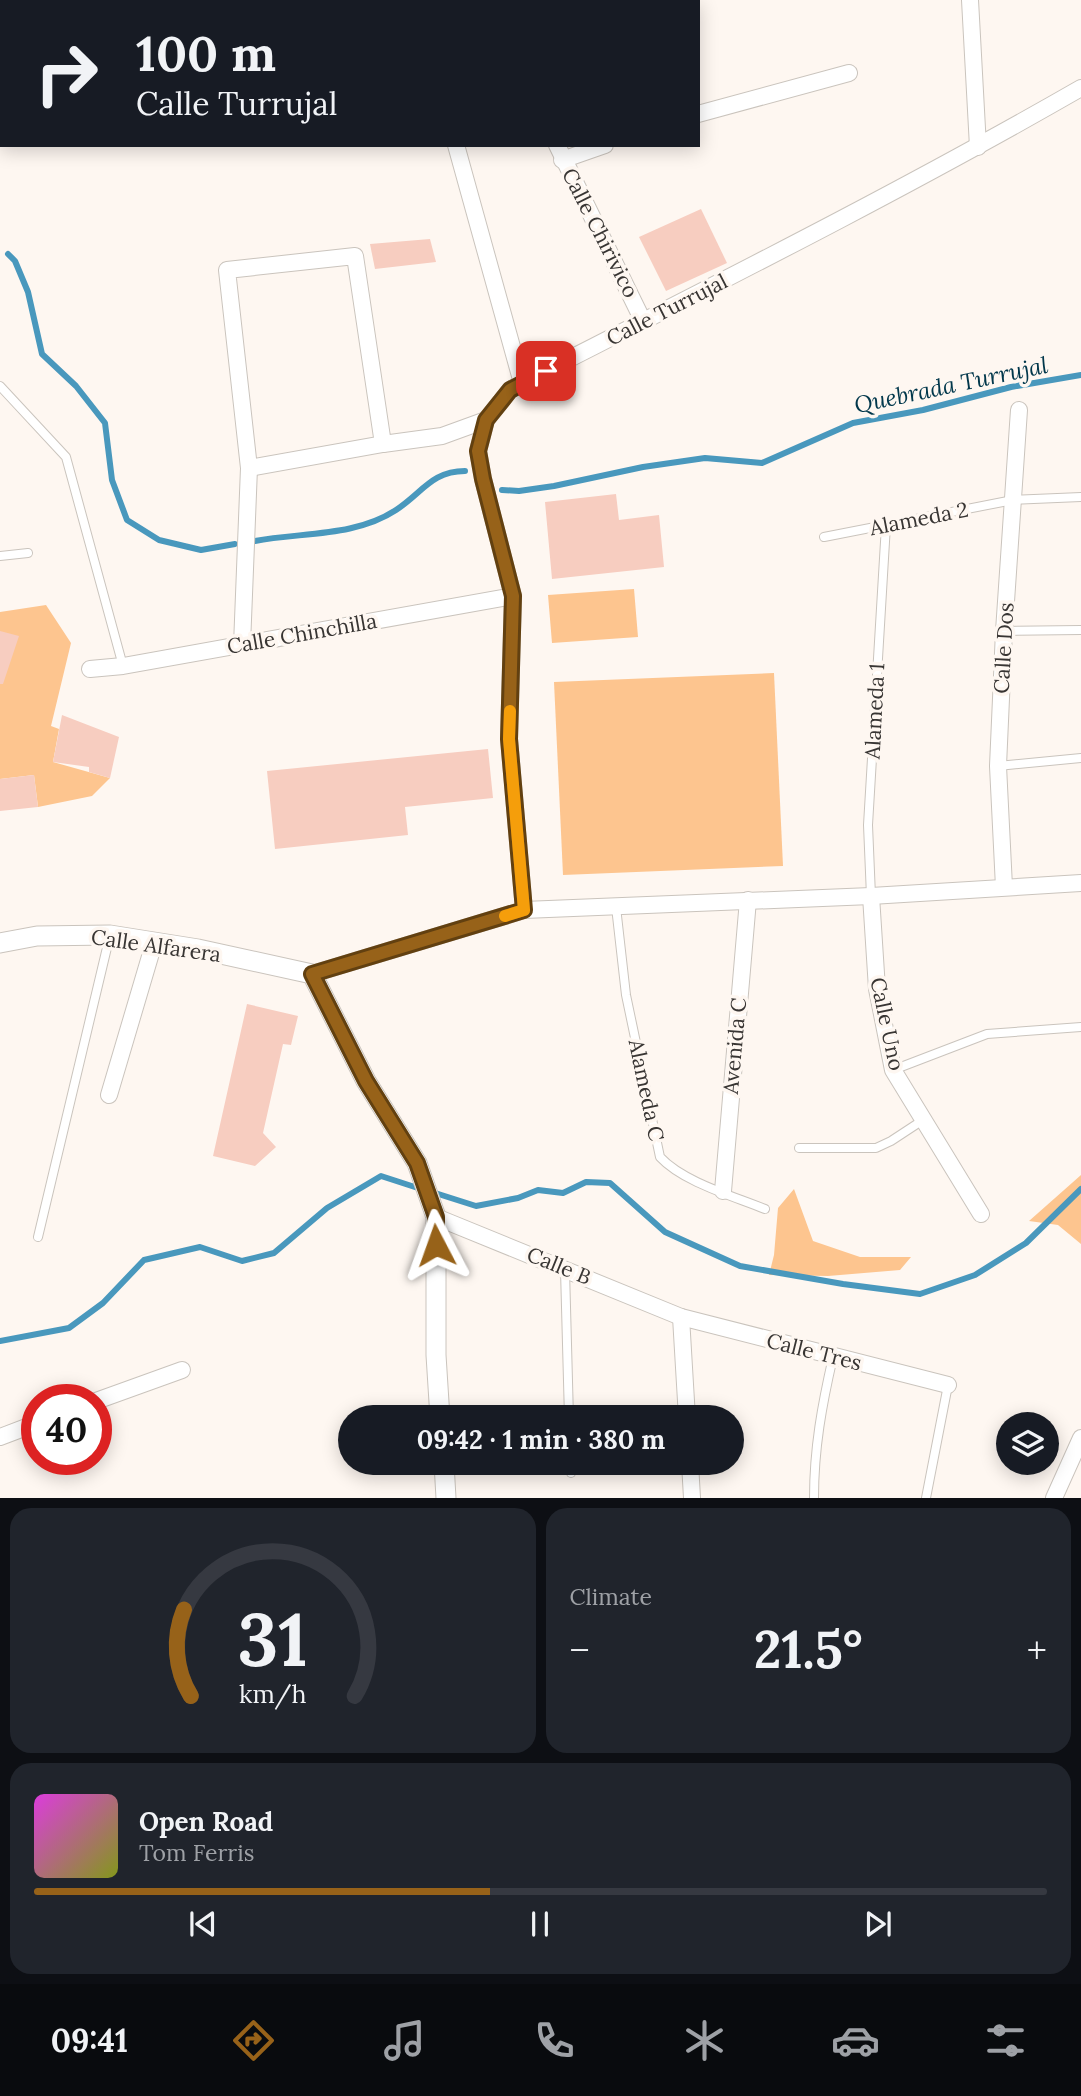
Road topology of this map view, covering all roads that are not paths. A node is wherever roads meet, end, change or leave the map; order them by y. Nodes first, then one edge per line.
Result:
1 (970, 0) edge
2 (849, 73) dead end
3 (1081, 88) edge
4 (700, 113) edge
5 (457, 147) edge
6 (592, 147) edge
7 (978, 147) junction
8 (560, 152) edge
9 (643, 321) junction
10 (522, 383) junction
11 (0, 386) edge
12 (1019, 410) dead end
13 (486, 420) junction
14 (383, 444) junction
15 (249, 468) junction
16 (1081, 497) edge
17 (1013, 500) junction
18 (886, 525) junction
19 (824, 537) dead end
20 (28, 553) dead end
21 (0, 556) edge
22 (513, 596) junction
23 (1081, 630) edge
24 (1004, 631) junction
25 (242, 645) junction
26 (123, 666) junction
27 (90, 669) dead end
28 (1081, 758) edge
29 (998, 766) junction
30 (1081, 883) edge
31 (1004, 887) junction
32 (871, 897) junction
33 (748, 901) junction
34 (616, 907) junction
35 (524, 910) junction
36 (110, 935) junction
37 (0, 943) edge
38 (154, 943) junction
39 (312, 974) junction
40 (1081, 1027) edge
41 (893, 1070) junction
42 (109, 1095) dead end
43 (923, 1120) junction
44 (799, 1148) dead end
45 (723, 1191) junction
46 (765, 1209) dead end
47 (981, 1214) dead end
48 (436, 1217) junction
49 (38, 1237) dead end
50 (565, 1268) junction
51 (681, 1317) junction
52 (833, 1357) junction
53 (182, 1370) dead end
54 (948, 1385) joint
55 (112, 1395) edge
56 (439, 1405) edge
57 (569, 1405) edge
58 (686, 1405) edge
59 (21, 1429) edge
60 (0, 1437) edge
61 (1081, 1438) edge
62 (445, 1475) edge
63 (691, 1475) edge
64 (446, 1497) edge
65 (692, 1497) edge
66 (814, 1497) edge
67 (926, 1497) edge
68 (1054, 1497) edge

1 - 7 street
2 - 4 street
3 - 7 street, Calle Turrujal
5 - 10 street
6 - 8 street
7 - 9 street, Calle Turrujal
8 - 9 street, Calle Chirivico
9 - 10 street, Calle Turrujal
10 - 13 street, Calle Turrujal
11 - 26 lane
12 - 17 street, Calle Dos
13 - 14 street
13 - 22 street, Calle Turrujal
14 - 15 street
14 - 15 street
15 - 25 street
16 - 17 lane, Alameda 2
17 - 18 lane, Alameda 2
17 - 24 street, Calle Dos
18 - 19 lane, Alameda 2
18 - 32 lane, Alameda 1
20 - 21 lane
22 - 25 street, Calle Chinchilla
22 - 35 street, Calle Turrujal
23 - 24 lane
24 - 29 street, Calle Dos
25 - 26 street, Calle Chinchilla
26 - 27 street, Calle Chinchilla
28 - 29 lane
29 - 31 street, Calle Dos
30 - 31 street
31 - 32 street
32 - 33 street
32 - 41 street, Calle Uno
33 - 34 street
33 - 45 street, Avenida C
34 - 35 street
34 - 45 lane, Alameda C
35 - 39 street
36 - 37 street, Calle Alfarera
36 - 38 street, Calle Alfarera
36 - 49 lane
38 - 39 street, Calle Alfarera
38 - 42 street
39 - 48 street
40 - 41 lane
41 - 43 street, Calle Uno
43 - 44 lane
43 - 47 street, Calle Uno
45 - 46 lane, Alameda C
48 - 50 street, Calle B
48 - 56 street
50 - 51 street, Calle B
50 - 57 lane
51 - 52 street, Calle Tres
51 - 58 street
52 - 54 street, Calle Tres
52 - 66 lane
53 - 55 street
54 - 67 lane
59 - 60 street
61 - 68 street
62 - 64 street
63 - 65 street

